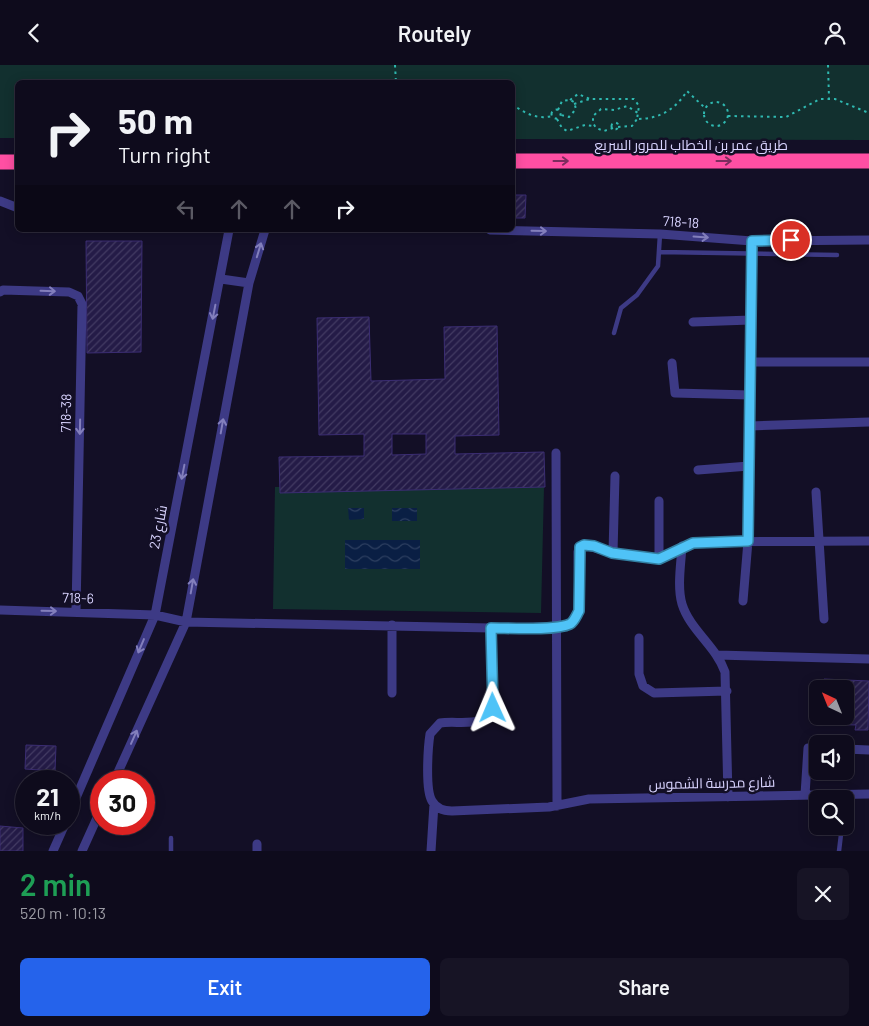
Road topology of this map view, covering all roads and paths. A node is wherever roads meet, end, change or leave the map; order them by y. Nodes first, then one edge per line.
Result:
1 (395, 65) edge
2 (828, 65) edge
3 (396, 80) edge
4 (590, 99) junction
5 (829, 99) junction
6 (570, 100) junction
7 (574, 104) junction
8 (515, 106) edge
9 (705, 108) junction
10 (558, 110) junction
11 (638, 113) junction
12 (869, 113) edge
13 (561, 115) junction
14 (552, 116) junction
15 (728, 116) junction
16 (557, 119) junction
17 (637, 119) junction
18 (594, 126) junction
19 (618, 127) junction
20 (613, 128) junction
21 (515, 161) edge
22 (869, 161) edge
23 (0, 162) edge
24 (15, 162) edge
25 (0, 201) edge
26 (15, 207) edge
27 (515, 231) edge
28 (229, 232) edge
29 (264, 232) edge
30 (660, 234) junction
31 (869, 240) edge
32 (752, 241) junction
33 (660, 252) junction
34 (752, 254) junction
35 (837, 255) dead end
36 (221, 279) junction
37 (248, 283) junction
38 (0, 292) edge
39 (751, 320) junction
40 (693, 322) dead end
41 (614, 333) dead end
42 (750, 362) junction
43 (869, 362) edge
44 (672, 363) dead end
45 (750, 395) junction
46 (869, 423) edge
47 (750, 427) junction
48 (556, 453) dead end
49 (749, 466) junction
50 (698, 470) dead end
51 (615, 476) dead end
52 (816, 492) dead end
53 (659, 501) dead end
54 (748, 541) junction
55 (820, 541) junction
56 (869, 541) edge
57 (682, 546) junction
58 (612, 553) junction
59 (659, 559) junction
60 (743, 601) dead end
61 (0, 610) edge
62 (76, 611) junction
63 (155, 615) junction
64 (824, 619) dead end
65 (186, 622) junction
66 (392, 625) junction
67 (556, 627) junction
68 (491, 628) junction
69 (639, 638) dead end
70 (718, 655) junction
71 (869, 659) edge
72 (727, 691) junction
73 (392, 693) dead end
74 (809, 748) edge
75 (854, 749) edge
76 (869, 750) edge
77 (119, 770) edge
78 (80, 789) edge
79 (869, 794) edge
80 (805, 795) junction
81 (809, 795) edge
82 (854, 795) edge
83 (728, 797) junction
84 (434, 804) junction
85 (557, 806) junction
86 (90, 833) edge
87 (60, 835) edge
88 (841, 835) edge
89 (171, 838) dead end
90 (53, 851) edge
91 (82, 851) edge
92 (171, 851) edge
93 (431, 851) edge
94 (839, 851) edge

1 - 3 path
2 - 5 path
4 - 6 path
4 - 7 path
4 - 11 path
5 - 12 path
5 - 15 path
6 - 7 path
6 - 10 path
7 - 13 path
8 - 14 path
9 - 15 path
9 - 15 path
9 - 17 path
10 - 13 path
10 - 14 path
11 - 17 path
11 - 18 path
13 - 16 path
14 - 16 path
16 - 18 path
17 - 19 path
18 - 20 path
19 - 20 path
19 - 20 path
21 -> 22 highway, طريق عمر بن الخطاب للمرور السريع
23 - 24 highway
25 - 26 street
27 -> 30 street, 718-18
28 - 36 street, شارع 23
37 -> 29 street
30 -> 32 street, 718-18
30 - 33 lane
31 - 32 street, 718-18
32 - 34 street
33 - 34 lane
33 - 41 lane
34 - 35 lane
34 - 39 street
36 - 37 street
36 -> 63 street, شارع 23
65 -> 37 street
38 -> 62 street, 718-38
39 - 40 street
39 - 42 street
42 - 43 street
42 - 45 street
44 - 45 street
45 - 47 street
46 - 47 street
47 - 49 street
48 - 67 street
49 - 50 street
49 - 54 street
51 - 58 street
52 - 55 street
53 - 59 street
54 - 55 street
54 - 57 street
54 - 60 street
55 - 56 street
55 - 64 street
57 - 59 street
57 - 70 street
58 - 59 street
58 - 67 street
61 -> 62 street, 718-6
62 - 63 street, 718-6
63 - 65 street, 718-6
63 -> 78 street, شارع 23
65 - 66 street, 718-6
77 -> 65 street
66 - 68 street, 718-6
66 - 73 street
67 - 68 street, 718-6
67 - 85 street
68 - 84 street
69 - 72 street
70 - 71 street
70 - 72 street
72 - 83 street
74 - 80 street
75 - 76 street
79 - 82 street, شارع مدرسة الشموس
80 - 81 street, شارع مدرسة الشموس
80 - 83 street, شارع مدرسة الشموس
83 - 85 street, شارع مدرسة الشموس
84 - 85 street, شارع مدرسة الشموس
84 - 93 street
86 - 91 street
87 - 90 street
88 - 94 lane
89 - 92 lane

